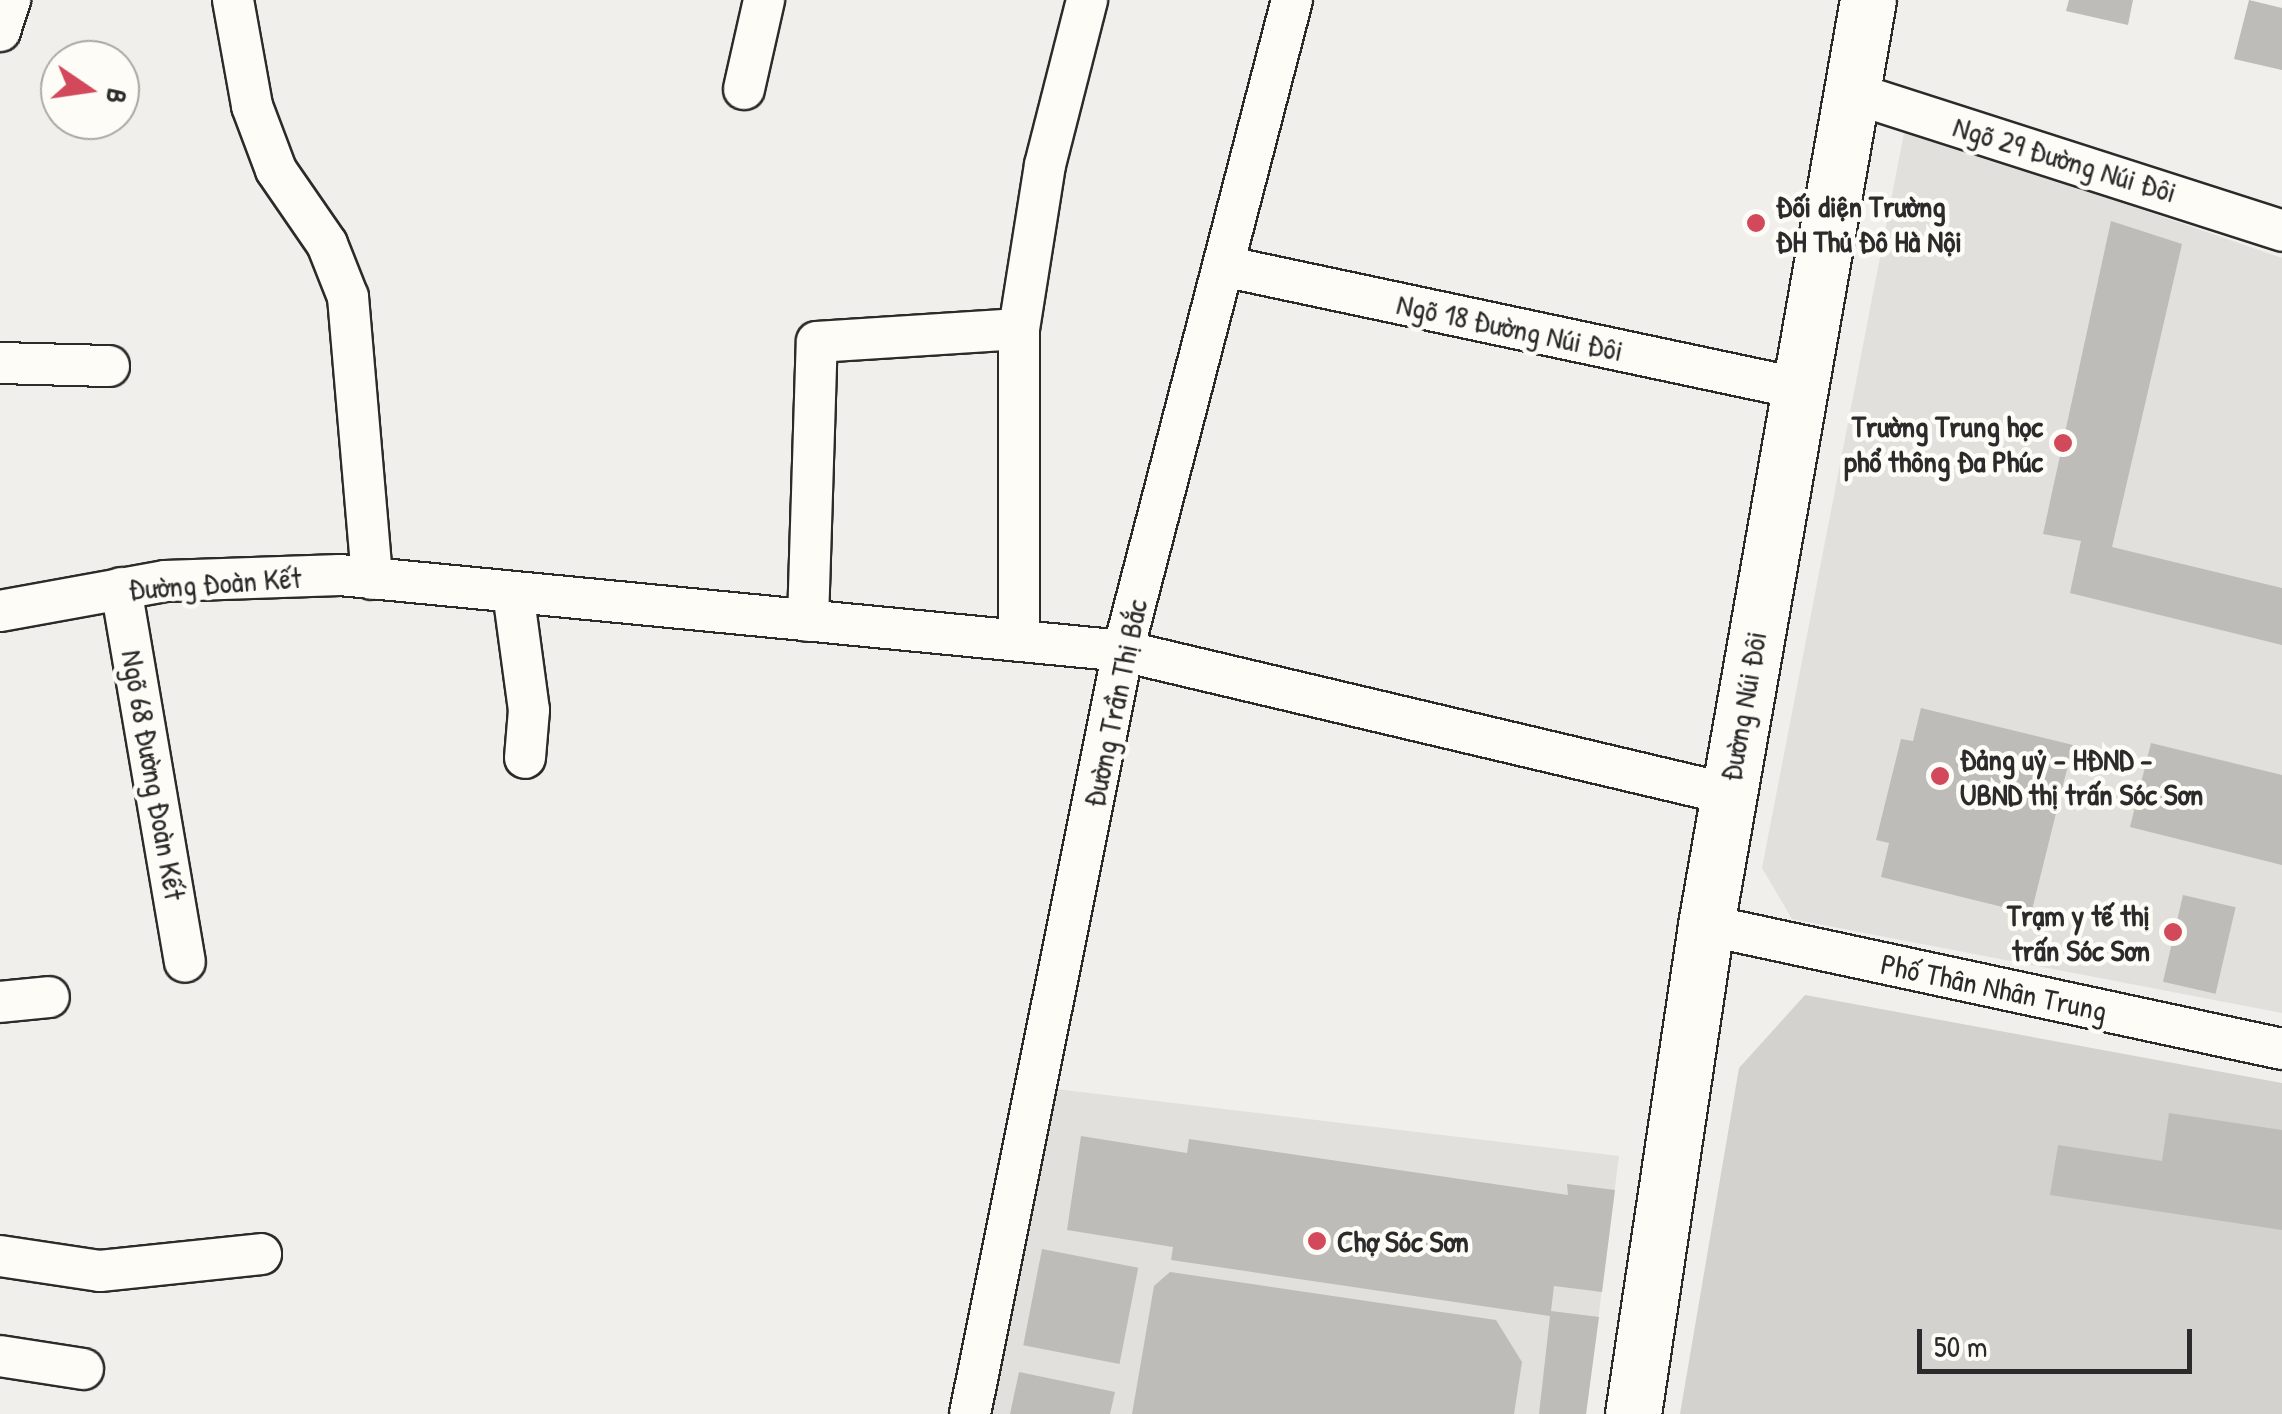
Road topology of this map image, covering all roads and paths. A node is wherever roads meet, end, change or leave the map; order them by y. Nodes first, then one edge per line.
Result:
1 (10, 0) edge
2 (233, 0) edge
3 (764, 0) edge
4 (1087, 0) edge
5 (1292, 0) edge
6 (1868, 0) edge
7 (0, 32) edge
8 (744, 89) dead end
9 (1847, 90) junction
10 (2282, 231) edge
11 (1224, 266) junction
12 (1019, 330) junction
13 (0, 363) edge
14 (109, 366) dead end
15 (1796, 388) junction
16 (372, 579) junction
17 (121, 588) junction
18 (513, 592) junction
19 (0, 612) edge
20 (808, 621) junction
21 (1018, 641) junction
22 (1123, 651) junction
23 (525, 758) dead end
24 (1728, 794) junction
25 (1706, 925) junction
26 (185, 962) dead end
27 (49, 997) dead end
28 (0, 1002) edge
29 (2282, 1049) edge
30 (261, 1254) dead end
31 (0, 1256) edge
32 (0, 1356) edge
33 (83, 1369) dead end
34 (970, 1414) edge
35 (1632, 1414) edge

1 - 7 street
2 - 16 street
3 - 8 street
4 - 12 street
5 - 11 street, Đường Trần Thị Bắc
6 - 9 main road, Đường Núi Đôi
9 - 10 street, Ngõ 29 Đường Núi Đôi
9 - 15 main road, Đường Núi Đôi
11 - 15 street, Ngõ 18 Đường Núi Đôi
11 - 22 street, Đường Trần Thị Bắc
12 - 20 street
12 - 21 street
13 - 14 street
15 - 24 main road, Đường Núi Đôi
16 - 17 street, Đường Đoàn Kết
16 - 18 street, Đường Đoàn Kết
17 - 19 street, Đường Đoàn Kết
17 - 26 street, Ngõ 68 Đường Đoàn Kết
18 - 20 street, Đường Đoàn Kết
18 - 23 street
20 - 21 street, Đường Đoàn Kết
21 - 22 street, Đường Đoàn Kết
22 - 24 street, Đường Đoàn Kết
22 - 34 street, Đường Trần Thị Bắc
24 - 25 main road, Đường Núi Đôi
25 - 29 street, Phố Thân Nhân Trung
25 - 35 main road, Đường Núi Đôi
27 - 28 street
30 - 31 street
32 - 33 street

